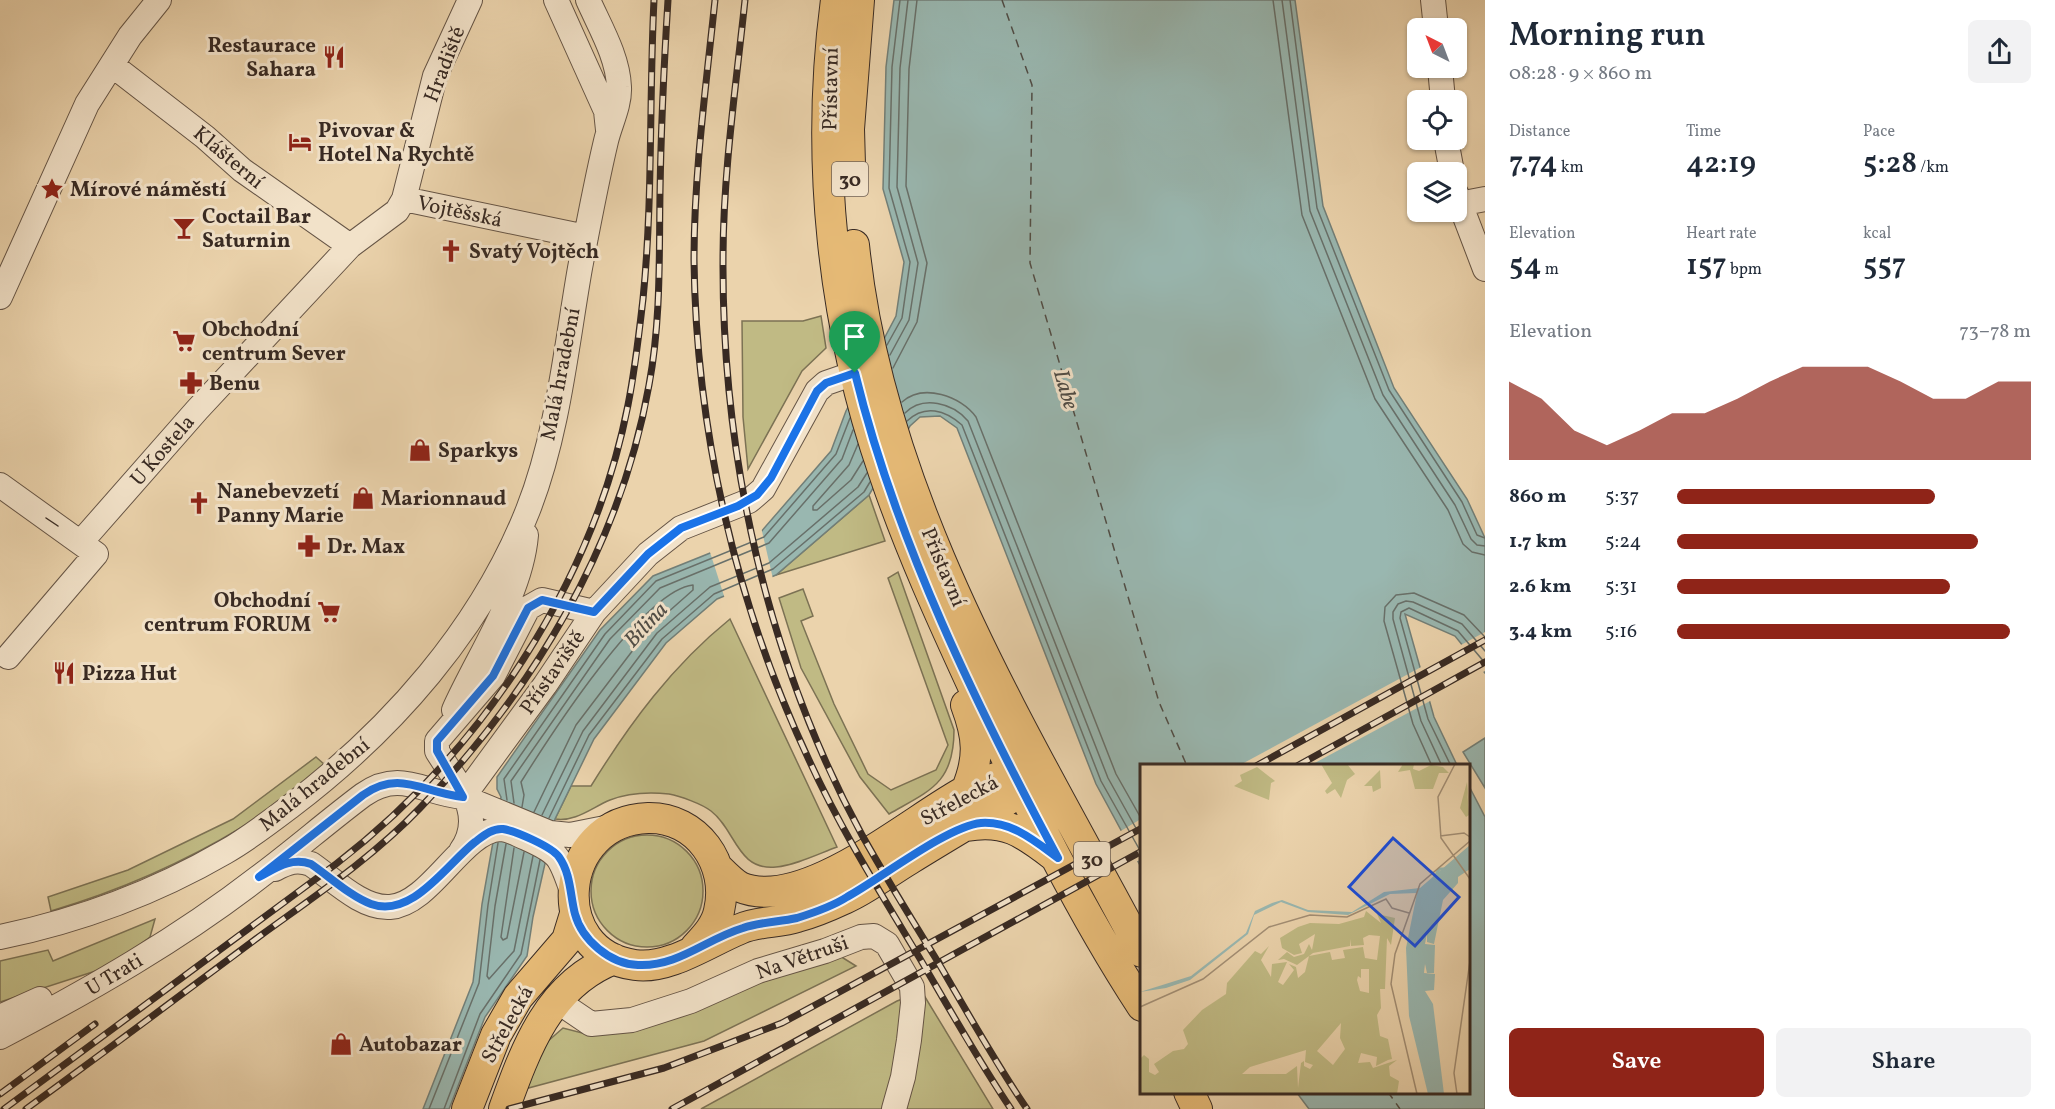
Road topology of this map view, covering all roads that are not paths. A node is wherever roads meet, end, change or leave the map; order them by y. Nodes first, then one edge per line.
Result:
1 (159, 0) edge
2 (471, 0) edge
3 (556, 0) edge
4 (588, 0) edge
5 (836, 0) edge
6 (859, 0) edge
7 (1433, 0) edge
8 (1435, 18) edge
9 (111, 65) junction
10 (608, 130) junction
11 (404, 199) junction
12 (1467, 199) edge
13 (1485, 199) edge
14 (1467, 222) edge
15 (586, 237) junction
16 (350, 246) junction
17 (1485, 269) edge
18 (0, 297) edge
19 (862, 372) junction
20 (0, 485) edge
21 (528, 509) junction
22 (81, 542) junction
23 (931, 596) junction
24 (594, 612) junction
25 (8, 657) dead end
26 (442, 734) junction
27 (1025, 776) junction
28 (966, 790) junction
29 (463, 797) junction
30 (495, 821) junction
31 (615, 825) junction
32 (964, 826) junction
33 (548, 840) junction
34 (460, 854) junction
35 (1058, 858) junction
36 (719, 869) junction
37 (259, 877) junction
38 (574, 904) junction
39 (0, 937) edge
40 (695, 948) junction
41 (1140, 949) edge
42 (150, 952) junction
43 (614, 959) junction
44 (557, 1001) junction
45 (1140, 1003) edge
46 (0, 1017) edge
47 (0, 1037) edge
48 (1190, 1094) edge
49 (1205, 1094) edge
50 (467, 1109) edge
51 (504, 1109) edge
52 (894, 1109) edge
53 (1197, 1109) edge
54 (1208, 1109) edge

1 - 9 street
2 - 11 street, Hradiště
3 - 10 street
4 - 10 street, Malá hradební
5 - 19 main road, Přístavní / 30
6 - 19 main road, Přístavní / 30
7 - 8 street
9 - 16 street, Klášterní
9 - 18 street
10 - 15 street, Malá hradební
11 - 15 street, Vojtěšská
11 - 16 street, Hradiště
12 - 13 street
14 - 17 street
15 - 21 street, Malá hradební
16 - 22 street, U Kostela
19 - 23 main road, Přístavní / 30
19 - 24 street, Přístaviště
19 - 27 main road, Přístavní / 30
20 - 22 street
21 - 26 street, Malá hradební
21 - 39 street, Malá hradební
22 - 25 street
23 - 27 main road, Přístavní / 30
23 - 28 main road
24 - 26 street
24 - 29 street, Přístaviště
26 - 29 street
27 - 28 main road, Střelecká
27 - 32 main road, Střelecká
27 - 35 main road, 30
27 - 41 main road, 30
28 - 36 main road, Střelecká
29 - 30 street
29 - 34 street
29 - 37 street, Malá hradební
30 - 33 street
30 - 34 street
31 - 33 street
31 - 36 main road, Střelecká
31 - 38 main road, Střelecká
32 - 35 main road
32 - 40 main road, Střelecká
33 - 38 street
34 - 37 street
35 - 45 main road, 30
36 - 40 main road, Střelecká
37 - 42 street, Malá hradební
38 - 43 main road, Střelecká
38 - 50 main road, Střelecká
40 - 43 main road, Střelecká
42 - 46 street, U Trati
42 - 47 street, U Trati
43 - 44 main road, Střelecká
44 - 51 main road, Střelecká
44 - 52 street, Na Větruši
48 - 53 main road
49 - 54 main road

